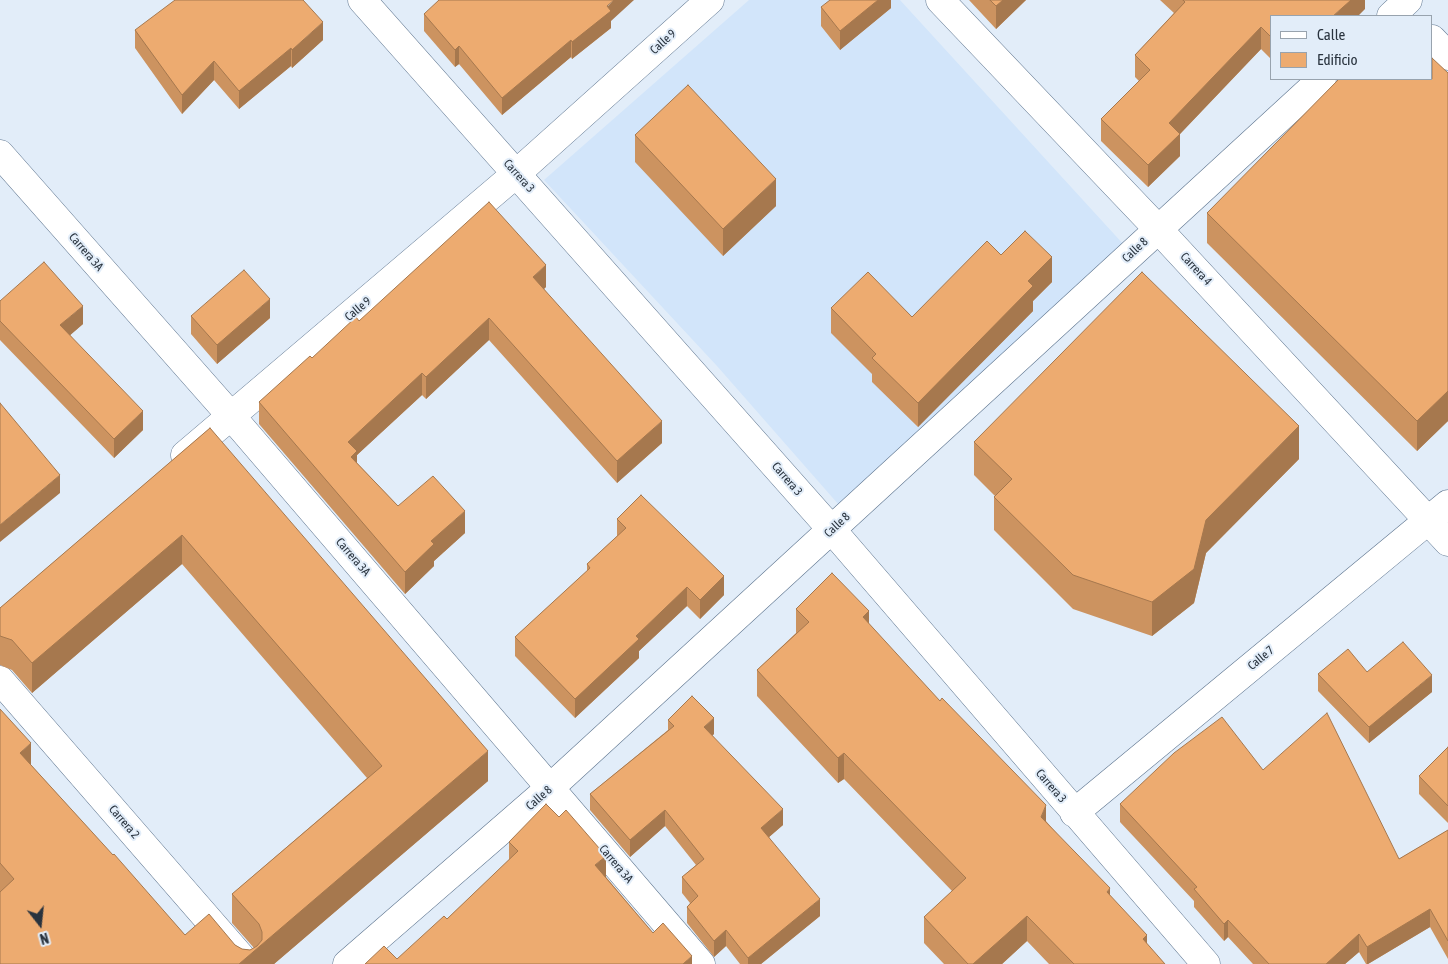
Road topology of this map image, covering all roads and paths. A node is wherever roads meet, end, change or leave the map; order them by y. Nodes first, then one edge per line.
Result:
1 (362, 0) edge
2 (710, 0) edge
3 (940, 0) edge
4 (1433, 40) edge
5 (1448, 56) edge
6 (1321, 80) edge
7 (0, 154) edge
8 (517, 173) junction
9 (1158, 229) junction
10 (232, 416) junction
11 (164, 473) edge
12 (1438, 512) edge
13 (832, 530) junction
14 (1448, 542) edge
15 (0, 680) edge
16 (551, 788) junction
17 (1074, 813) junction
18 (247, 964) edge
19 (347, 964) edge
20 (701, 964) edge
21 (1206, 964) edge

1 - 8 street, Carrera 3
2 - 8 street, Calle 9
3 - 9 street, Carrera 4
4 - 5 street
6 - 9 street, Calle 8
7 - 10 street, Carrera 3A
8 - 10 street, Calle 9
8 - 13 street, Carrera 3
9 - 12 street, Carrera 4
9 - 13 street, Calle 8
10 - 11 street, Calle 9
10 - 16 street, Carrera 3A
12 - 14 street, Carrera 4
12 - 17 street, Calle 7
13 - 16 street, Calle 8
13 - 17 street, Carrera 3
15 - 18 street, Carrera 2
16 - 19 street, Calle 8
16 - 20 street, Carrera 3A
17 - 21 street, Carrera 3

